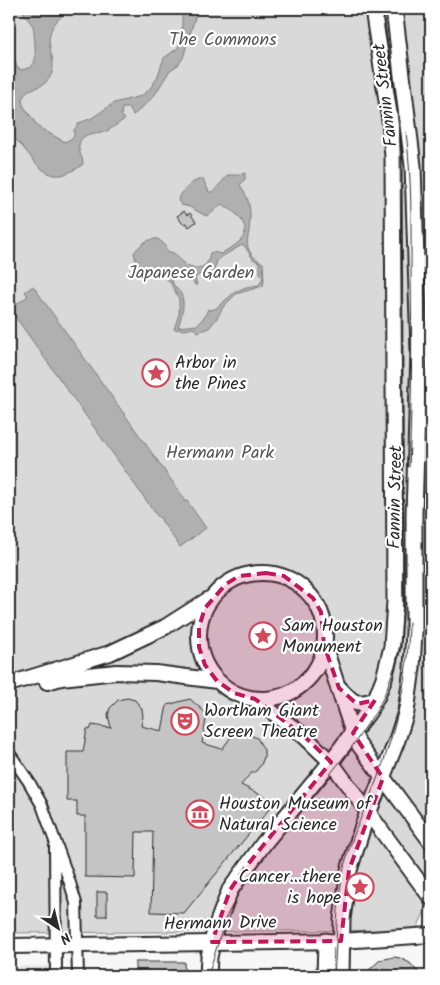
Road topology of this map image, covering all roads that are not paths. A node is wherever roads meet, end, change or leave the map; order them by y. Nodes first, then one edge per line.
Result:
1 (373, 9) edge
2 (394, 9) edge
3 (431, 330) edge
4 (419, 351) junction
5 (210, 599) junction
6 (324, 645) junction
7 (217, 681) junction
8 (9, 684) edge
9 (339, 688) junction
10 (9, 694) edge
11 (255, 699) junction
12 (375, 700) junction
13 (353, 733) junction
14 (9, 753) edge
15 (331, 762) junction
16 (384, 778) junction
17 (369, 814) junction
18 (55, 840) junction
19 (431, 842) edge
20 (431, 898) edge
21 (431, 935) edge
22 (326, 941) junction
23 (342, 941) junction
24 (212, 942) junction
25 (56, 945) junction
26 (77, 945) junction
27 (9, 946) edge
28 (56, 976) edge
29 (78, 976) edge
30 (208, 976) edge
31 (325, 976) edge
32 (341, 976) edge

1 - 12 main road, Fannin Street
2 - 4 main road, Fannin Street
3 - 4 street
4 - 16 main road, Fannin Street
5 - 6 street
5 - 7 street
5 - 8 street
6 - 9 street
6 - 11 street
7 - 10 street
7 - 11 street
9 - 12 main road
9 - 13 street
11 - 15 street
12 - 13 main road, Fannin Street
13 - 15 main road, Fannin Street
13 - 16 street
14 - 18 street
15 - 17 street
15 - 24 main road, Fannin Street
16 - 17 main road, Fannin Street
16 - 19 street
17 - 20 street
17 - 23 main road, Fannin Street
18 - 25 street
18 - 26 street
21 - 23 street, Hermann Drive
22 - 23 street, Hermann Drive
22 - 24 street, Hermann Drive
22 - 31 main road
23 - 32 main road, Fannin Street
24 - 26 street, Hermann Drive
24 - 30 main road, Fannin Street
25 - 26 street, Hermann Drive
25 - 27 street, Hermann Drive
25 - 28 street
26 - 29 street

